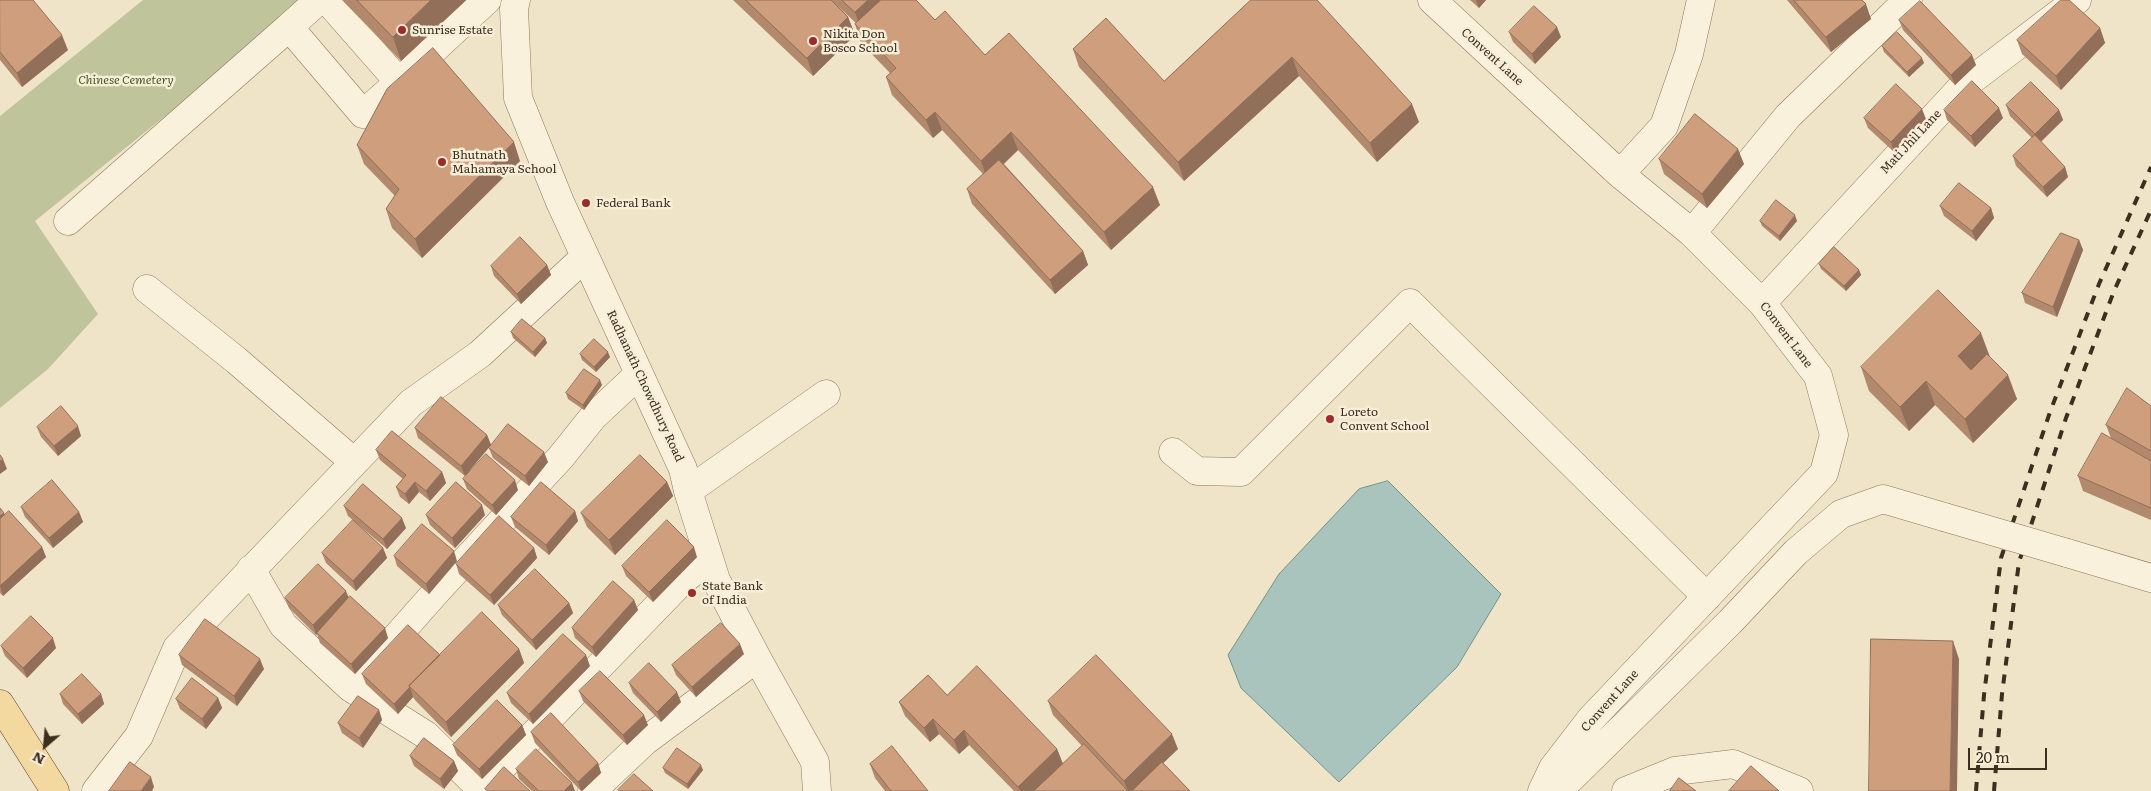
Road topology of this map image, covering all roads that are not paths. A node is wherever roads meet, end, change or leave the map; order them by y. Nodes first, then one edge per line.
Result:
1 (320, 0) edge
2 (326, 0) edge
3 (476, 0) edge
4 (487, 0) edge
5 (516, 0) edge
6 (1432, 0) edge
7 (1701, 0) edge
8 (1908, 0) edge
9 (2077, 0) edge
10 (289, 28) junction
11 (408, 41) edge
12 (399, 82) junction
13 (1620, 174) junction
14 (68, 221) dead end
15 (1692, 234) junction
16 (585, 257) junction
17 (147, 289) dead end
18 (1762, 302) junction
19 (639, 374) junction
20 (826, 394) dead end
21 (1173, 452) dead end
22 (354, 462) junction
23 (688, 492) junction
24 (709, 559) junction
25 (251, 570) junction
26 (2151, 578) edge
27 (1707, 596) junction
28 (757, 658) junction
29 (351, 688) junction
30 (0, 704) edge
31 (480, 790) edge
32 (55, 791) edge
33 (96, 791) edge
34 (592, 791) edge
35 (816, 791) edge
36 (1542, 791) edge
37 (1558, 791) edge
38 (1626, 791) edge
39 (1799, 791) edge

1 - 10 street
2 - 12 street
3 - 11 street
4 - 12 street
5 - 16 street, Radhanath Chowdhury Road
6 - 13 street, Convent Lane
7 - 13 street
8 - 15 street
9 - 18 street, Mati Jhil Lane
10 - 12 street
10 - 14 street
13 - 15 street, Convent Lane
15 - 18 street, Convent Lane
16 - 19 street, Radhanath Chowdhury Road
16 - 22 street
17 - 22 street
18 - 27 street, Convent Lane
19 - 23 street, Radhanath Chowdhury Road
19 - 29 street
20 - 23 street
21 - 27 street
22 - 25 street
23 - 24 street, Radhanath Chowdhury Road
24 - 28 street, Radhanath Chowdhury Road
24 - 31 street
25 - 29 street
25 - 33 street
26 - 37 street, Convent Lane, bridge
27 - 36 street, Convent Lane
28 - 34 street
28 - 35 street, Radhanath Chowdhury Road
29 - 31 street
30 - 32 main road
38 - 39 street

